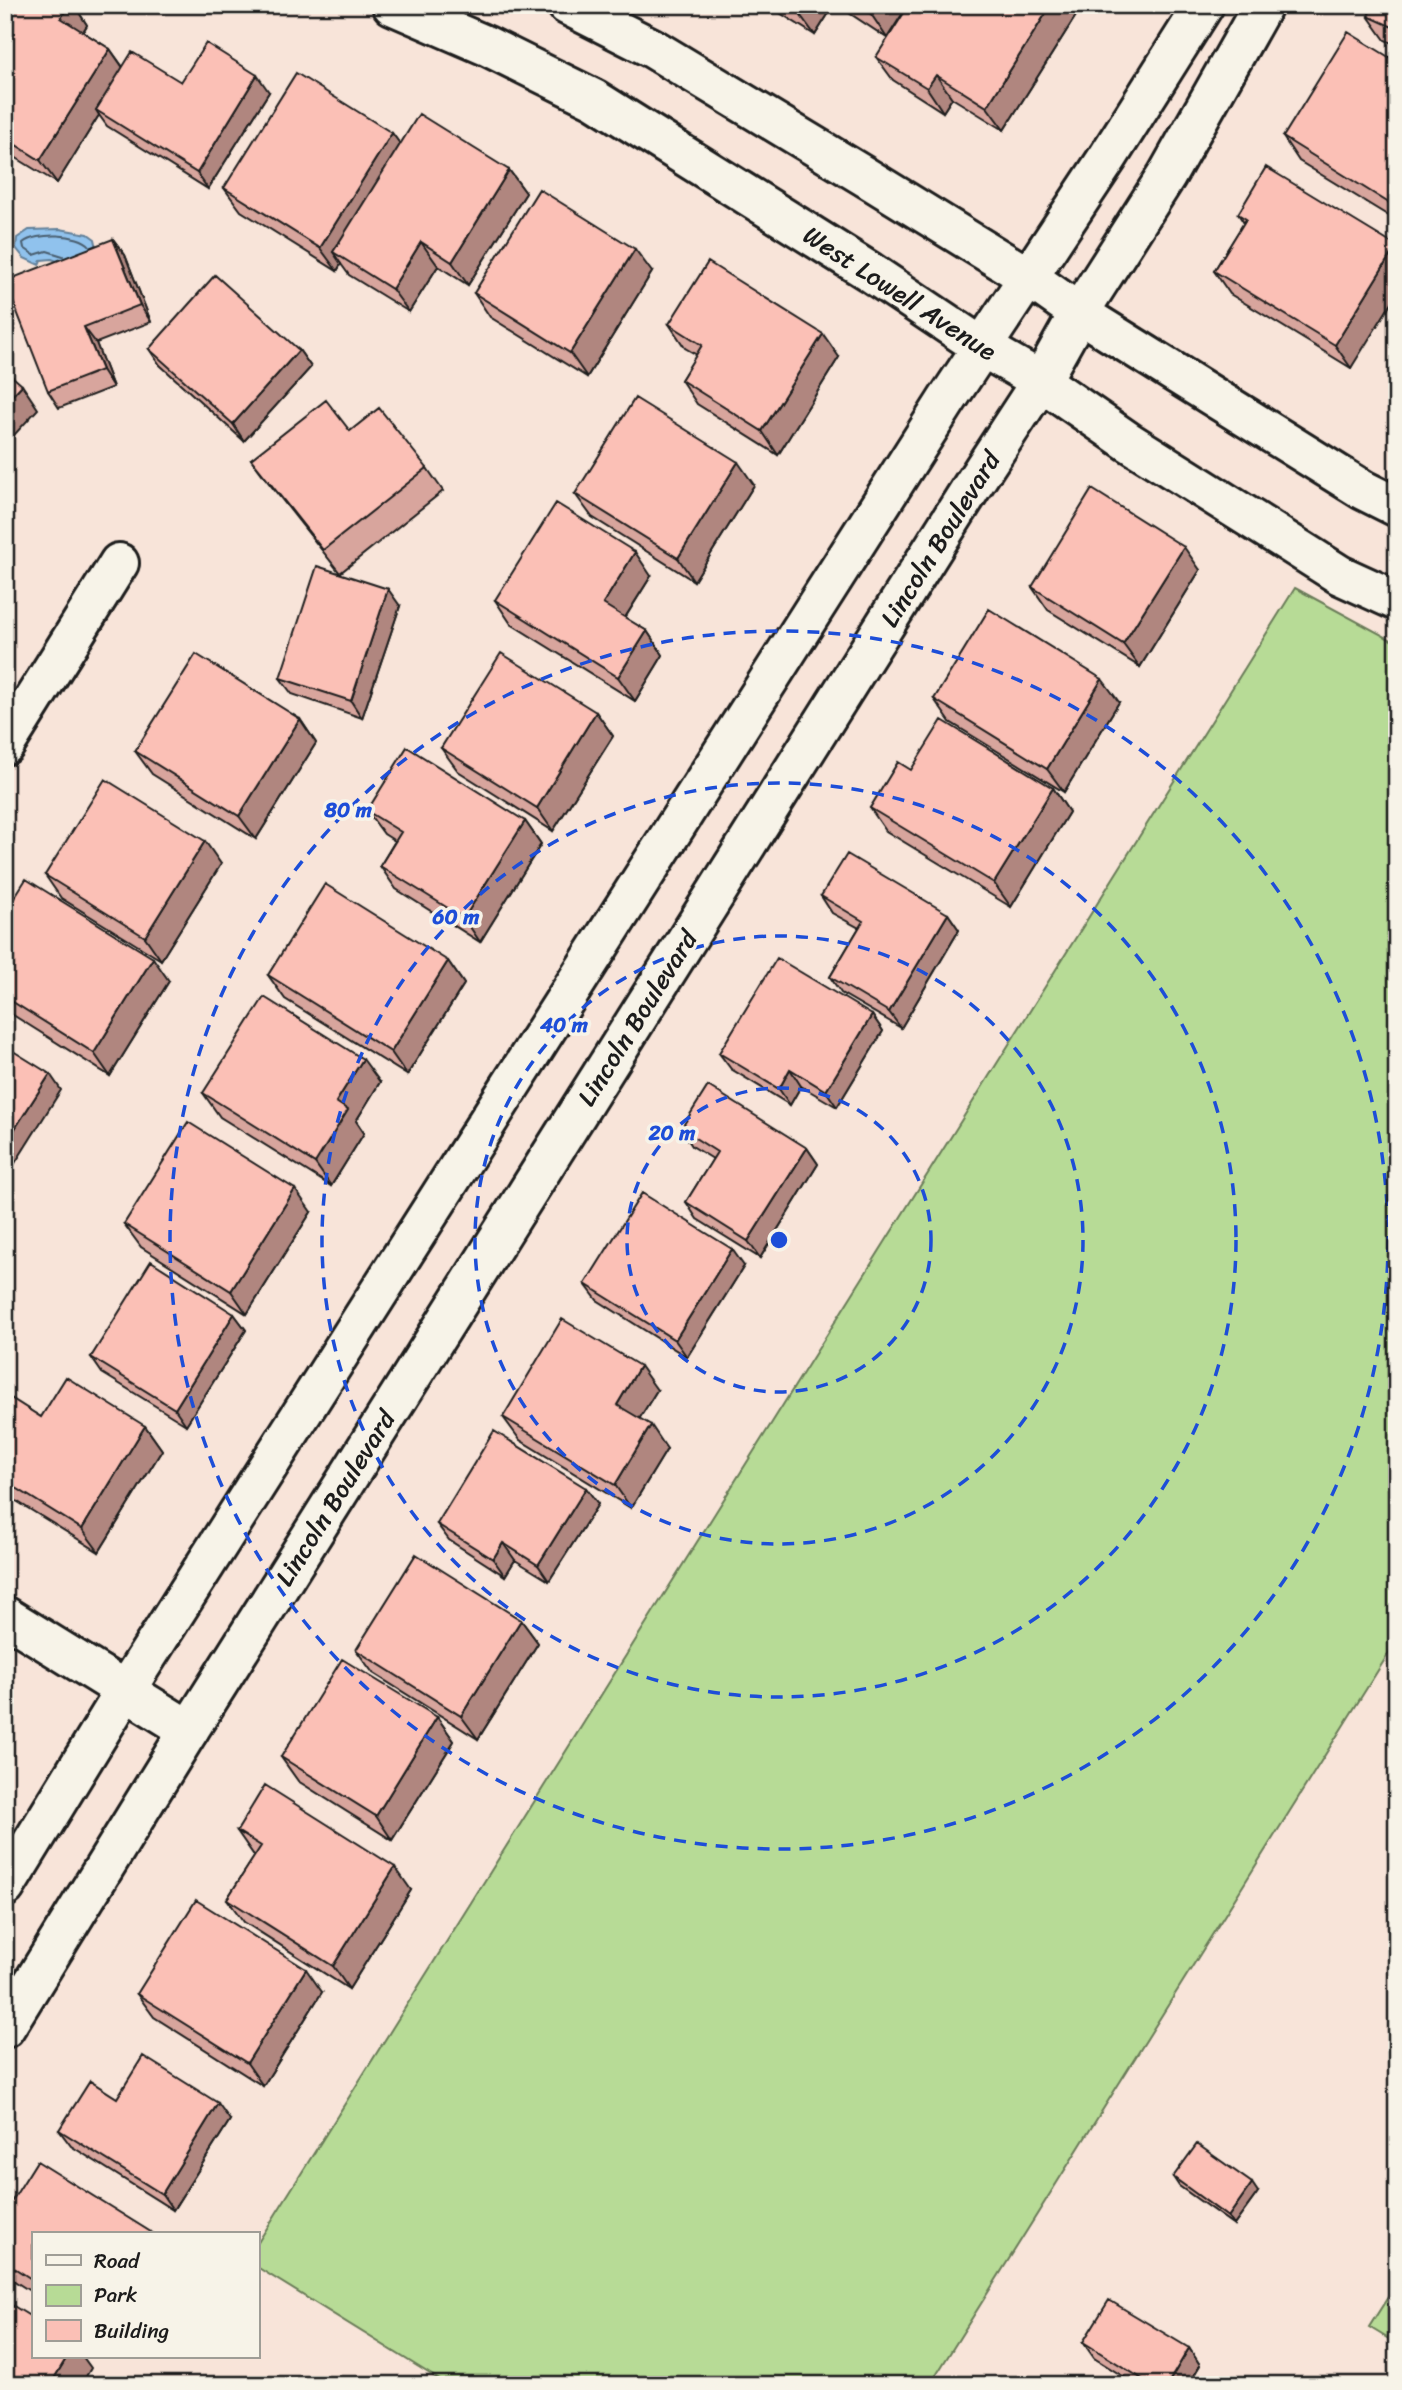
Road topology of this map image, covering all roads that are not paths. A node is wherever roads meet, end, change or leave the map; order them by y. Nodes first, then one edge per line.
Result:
1 (392, 5) edge
2 (567, 5) edge
3 (1204, 5) edge
4 (1263, 5) edge
5 (1028, 277) junction
6 (1079, 313) junction
7 (982, 347) junction
8 (1041, 381) junction
9 (1397, 507) edge
10 (119, 563) dead end
11 (1397, 601) edge
12 (5, 745) edge
13 (5, 1616) edge
14 (125, 1691) junction
15 (189, 1730) junction
16 (5, 1886) edge
17 (5, 2028) edge

1 - 7 street, West Lowell Avenue
2 - 5 street
3 - 5 street
4 - 6 street, Lincoln Boulevard
5 - 6 street
5 - 7 street
6 - 8 street, Lincoln Boulevard
6 - 9 street
7 - 8 street, West Lowell Avenue
7 - 14 street
8 - 11 street, West Lowell Avenue
8 - 15 street, Lincoln Boulevard
10 - 12 street
13 - 14 street
14 - 15 street
14 - 16 street
15 - 17 street, Lincoln Boulevard

